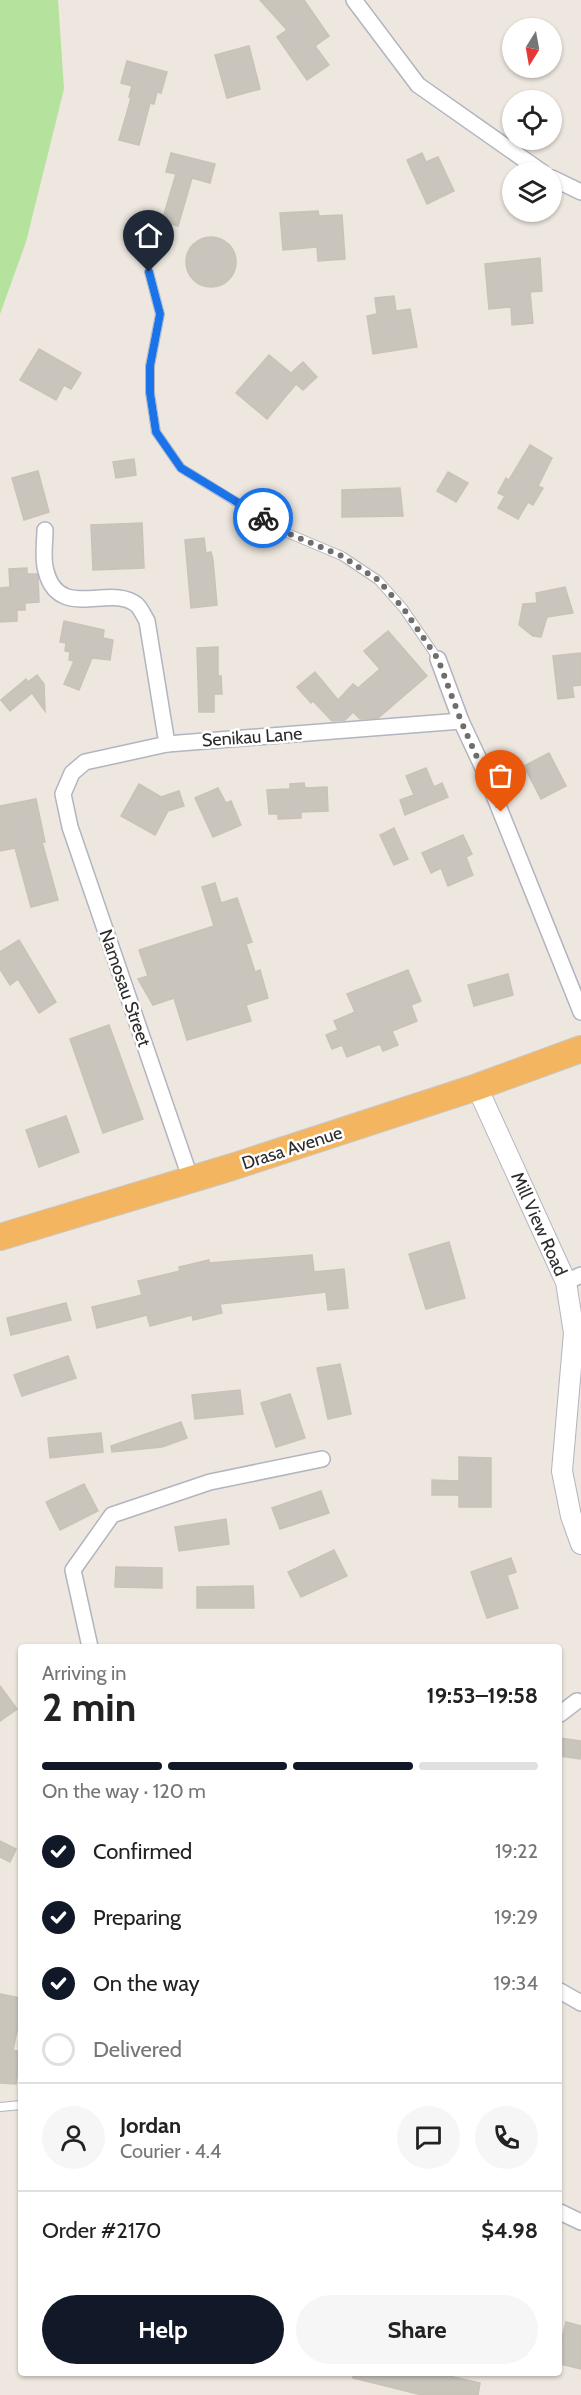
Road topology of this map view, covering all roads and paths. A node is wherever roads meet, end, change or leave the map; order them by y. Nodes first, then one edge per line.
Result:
1 (354, 0) edge
2 (528, 162) edge
3 (562, 183) edge
4 (581, 192) edge
5 (149, 272) dead end
6 (45, 530) dead end
7 (438, 659) joint
8 (461, 721) junction
9 (167, 744) junction
10 (63, 794) joint
11 (581, 1012) edge
12 (581, 1049) edge
13 (477, 1087) junction
14 (191, 1180) junction
15 (0, 1237) edge
16 (573, 1279) edge
17 (322, 1459) dead end
18 (581, 1544) edge
19 (89, 1644) edge
20 (579, 1700) edge
21 (562, 1702) edge
22 (562, 1713) edge
23 (562, 1992) edge
24 (581, 2003) edge
25 (18, 2105) edge
26 (0, 2107) edge
27 (562, 2213) edge
28 (581, 2222) edge

1 - 2 street
3 - 4 street
5 - 7 lane
6 - 9 street
7 - 8 street
8 - 9 street, Senikau Lane
8 - 11 street
9 - 10 street, Senikau Lane
10 - 14 street, Namosau Street
12 - 13 highway, Drasa Avenue
13 - 14 highway, Drasa Avenue
13 - 16 street, Mill View Road
14 - 15 highway, Drasa Avenue
16 - 18 street, Mill View Road
17 - 19 street
20 - 21 street
20 - 22 street
23 - 24 street
25 - 26 lane
27 - 28 street

